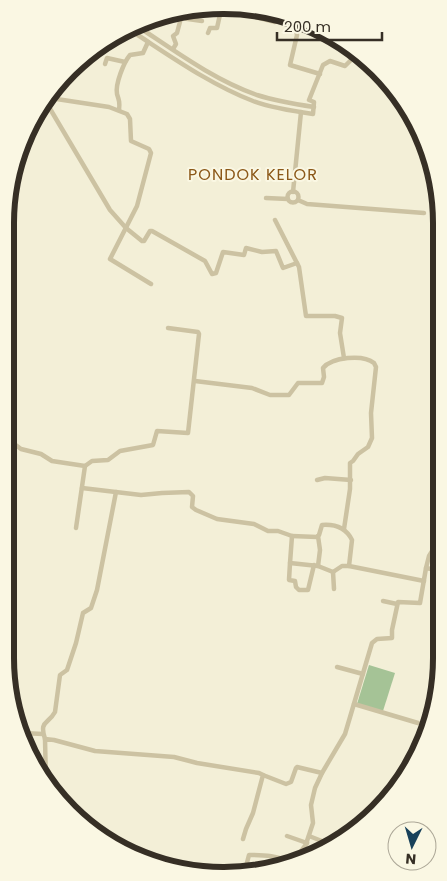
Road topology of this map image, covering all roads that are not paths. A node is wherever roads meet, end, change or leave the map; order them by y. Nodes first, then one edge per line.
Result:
1 (220, 14) edge
2 (250, 16) edge
3 (181, 18) edge
4 (182, 18) edge
5 (202, 21) dead end
6 (278, 21) edge
7 (296, 27) edge
8 (142, 30) edge
9 (208, 33) dead end
10 (134, 34) edge
11 (148, 42) junction
12 (173, 50) junction
13 (352, 58) edge
14 (125, 62) junction
15 (105, 64) dead end
16 (320, 74) junction
17 (226, 81) junction
18 (223, 87) junction
19 (55, 99) edge
20 (302, 106) junction
21 (49, 107) edge
22 (314, 107) junction
23 (119, 110) junction
24 (300, 112) junction
25 (293, 192) junction
26 (266, 198) dead end
27 (288, 200) junction
28 (298, 200) junction
29 (424, 213) dead end
30 (274, 220) dead end
31 (126, 228) junction
32 (298, 264) junction
33 (151, 284) dead end
34 (168, 328) dead end
35 (344, 358) junction
36 (195, 381) junction
37 (14, 443) edge
38 (85, 466) junction
39 (317, 480) dead end
40 (351, 480) junction
41 (82, 488) junction
42 (116, 492) junction
43 (76, 528) dead end
44 (344, 529) junction
45 (292, 536) junction
46 (318, 536) junction
47 (433, 550) edge
48 (290, 563) junction
49 (316, 566) junction
50 (349, 566) junction
51 (426, 568) junction
52 (433, 569) edge
53 (332, 572) junction
54 (424, 581) junction
55 (334, 589) dead end
56 (383, 601) dead end
57 (397, 604) junction
58 (337, 667) dead end
59 (363, 674) junction
60 (354, 704) junction
61 (418, 723) dead end
62 (29, 734) edge
63 (44, 737) junction
64 (45, 767) edge
65 (322, 774) junction
66 (264, 775) junction
67 (287, 836) dead end
68 (309, 836) junction
69 (243, 839) dead end
70 (323, 842) edge
71 (307, 843) junction
72 (300, 853) edge
73 (282, 859) edge
74 (246, 866) edge

1 - 9 street
2 - 6 street
3 - 12 street
4 - 5 street
7 - 16 street
8 - 12 street
10 - 11 street
11 - 14 street
11 - 18 street
12 - 17 street
13 - 16 street
14 - 15 street
14 - 23 street
16 - 22 street
17 - 18 street
17 - 20 street
18 - 24 street
19 - 23 street
20 - 22 street
20 - 24 street
21 - 31 street
22 - 24 street
23 - 31 street
24 - 25 street
25 - 27 street
25 - 28 street
26 - 27 street
27 - 28 street
28 - 29 street
30 - 32 street
31 - 32 street
31 - 33 street
32 - 35 street
34 - 36 street
35 - 36 street
35 - 40 street
36 - 38 street
37 - 38 street
38 - 41 street
39 - 40 street
40 - 44 street
41 - 42 street
41 - 43 street
42 - 45 street
42 - 63 street
44 - 46 street
44 - 50 street
45 - 46 street
45 - 48 street
46 - 49 street
47 - 51 street
48 - 49 street
48 - 49 street
49 - 53 street
50 - 53 street
50 - 54 street
51 - 52 street
51 - 54 street
53 - 55 street
54 - 57 street
56 - 57 street
57 - 59 street
58 - 59 street
59 - 60 street
60 - 61 street
60 - 65 street
62 - 63 street
63 - 64 street
63 - 66 street
65 - 66 street
65 - 68 street
66 - 69 street
67 - 71 street
68 - 70 street
68 - 71 street
71 - 72 street
73 - 74 street

